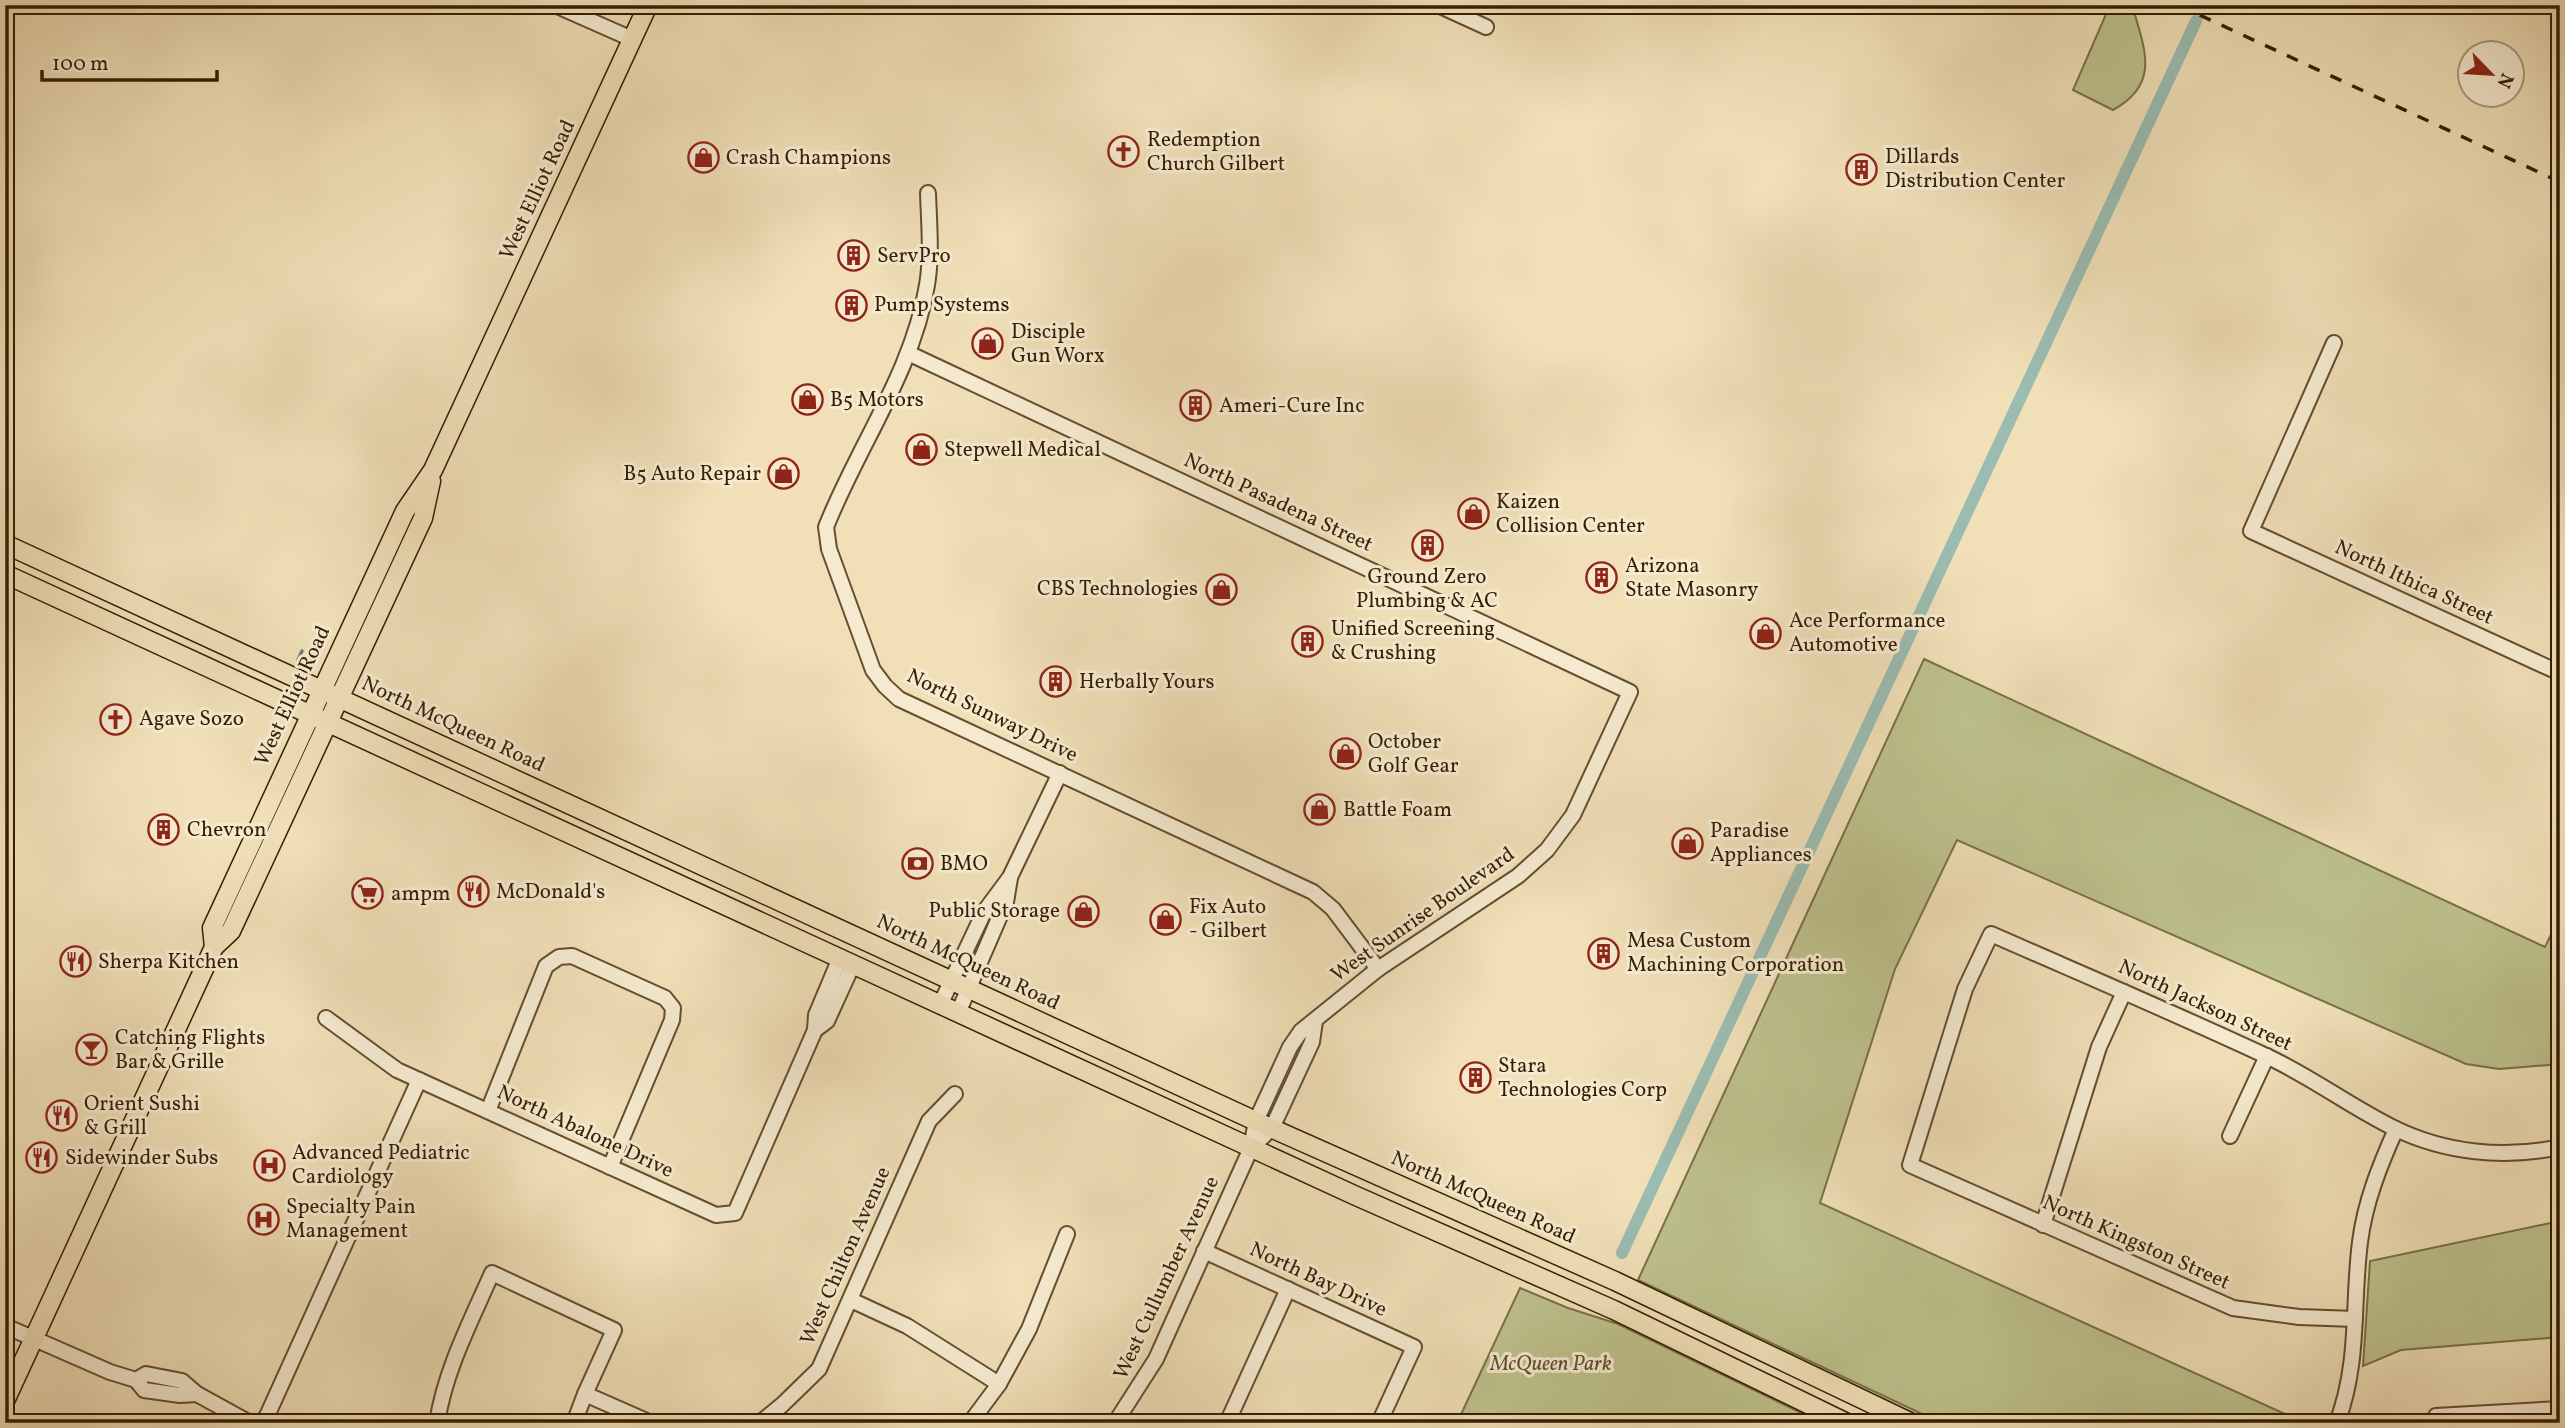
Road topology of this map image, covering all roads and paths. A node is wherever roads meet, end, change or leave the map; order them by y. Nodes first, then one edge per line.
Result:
1 (555, 5) edge
2 (648, 5) edge
3 (1438, 5) edge
4 (1486, 27) dead end
5 (632, 39) junction
6 (928, 194) dead end
7 (2334, 343) dead end
8 (908, 353) junction
9 (433, 470) junction
10 (5, 544) edge
11 (43, 561) junction
12 (5, 574) edge
13 (39, 589) junction
14 (2560, 673) edge
15 (321, 689) junction
16 (1630, 692) joint
17 (339, 697) junction
18 (310, 714) junction
19 (328, 722) junction
20 (1060, 773) junction
21 (650, 841) junction
22 (638, 865) junction
23 (1010, 877) junction
24 (214, 947) junction
25 (846, 961) junction
26 (1378, 969) junction
27 (952, 981) junction
28 (969, 988) junction
29 (2124, 992) junction
30 (940, 1005) junction
31 (958, 1013) junction
32 (326, 1018) dead end
33 (2267, 1056) junction
34 (419, 1080) junction
35 (954, 1094) dead end
36 (488, 1111) junction
37 (1264, 1125) junction
38 (2396, 1129) junction
39 (2230, 1136) dead end
40 (2560, 1147) edge
41 (1251, 1148) junction
42 (1910, 1165) joint
43 (610, 1167) junction
44 (2043, 1225) junction
45 (1067, 1234) dead end
46 (1204, 1251) junction
47 (1615, 1282) junction
48 (1288, 1289) junction
49 (851, 1300) junction
50 (1604, 1305) junction
51 (2355, 1319) junction
52 (5, 1326) edge
53 (34, 1339) junction
54 (999, 1384) junction
55 (585, 1394) junction
56 (1860, 1399) junction
57 (5, 1401) edge
58 (2560, 1409) edge
59 (254, 1423) edge
60 (262, 1423) edge
61 (437, 1423) edge
62 (574, 1423) edge
63 (651, 1423) edge
64 (760, 1423) edge
65 (970, 1423) edge
66 (1115, 1423) edge
67 (1227, 1423) edge
68 (1379, 1423) edge
69 (1848, 1423) edge
70 (1912, 1423) edge
71 (2337, 1423) edge
72 (2433, 1423) edge

1 - 5 street
2 - 5 main road, West Elliot Road
3 - 4 street
5 - 9 main road, West Elliot Road
6 - 8 street, North Sunway Drive
7 - 14 street, North Ithica Street
8 - 16 street, North Pasadena Street
8 - 20 street, North Sunway Drive
9 - 15 main road, West Elliot Road
9 - 17 main road, West Elliot Road
10 - 11 main road, North McQueen Road
11 - 13 main road
11 - 15 main road, North McQueen Road
12 - 13 main road
13 - 18 main road
15 - 17 main road, North McQueen Road
15 - 18 main road, West Elliot Road
16 - 26 street, West Sunrise Boulevard
17 - 19 main road, West Elliot Road
17 - 21 main road, North McQueen Road
18 - 19 main road
18 - 24 main road, West Elliot Road
19 - 22 main road
19 - 24 main road, West Elliot Road
20 - 23 street
20 - 26 street, North Sunway Drive
21 - 22 main road
21 - 27 main road, North McQueen Road
22 - 25 main road
23 - 27 street
23 - 28 street
24 - 53 main road, West Elliot Road
25 - 30 main road
25 - 43 street, North Abalone Drive
26 - 37 street, West Sunrise Boulevard
27 - 28 main road, North McQueen Road
27 - 30 street
28 - 31 street
28 - 37 main road, North McQueen Road
29 - 33 street, North Jackson Street
29 - 42 street, North Jackson Street
29 - 44 street
30 - 31 main road
31 - 41 main road
32 - 34 street, North Abalone Drive
33 - 38 street, North Jackson Street
33 - 39 street
34 - 36 street, North Abalone Drive
34 - 60 street
35 - 49 street, West Chilton Avenue
36 - 43 street, North Abalone Drive
36 - 43 street
37 - 41 street, West Sunrise Boulevard
37 - 47 main road, North McQueen Road
38 - 40 street, North Jackson Street
38 - 51 street
41 - 46 street, West Cullumber Avenue
41 - 50 main road
42 - 44 street, North Kingston Street
44 - 51 street, North Kingston Street
45 - 54 street
46 - 48 street, North Bay Drive
46 - 66 street, West Cullumber Avenue
47 - 50 main road
47 - 56 main road, North McQueen Road
48 - 67 street
48 - 68 street, North Bay Drive
49 - 54 street
49 - 64 street, West Chilton Avenue
50 - 69 main road
51 - 71 street
52 - 53 street
53 - 57 main road, West Elliot Road
53 - 59 street
54 - 65 street
55 - 61 street
55 - 62 street
55 - 63 street
56 - 69 main road
56 - 70 main road, North McQueen Road
58 - 72 street

